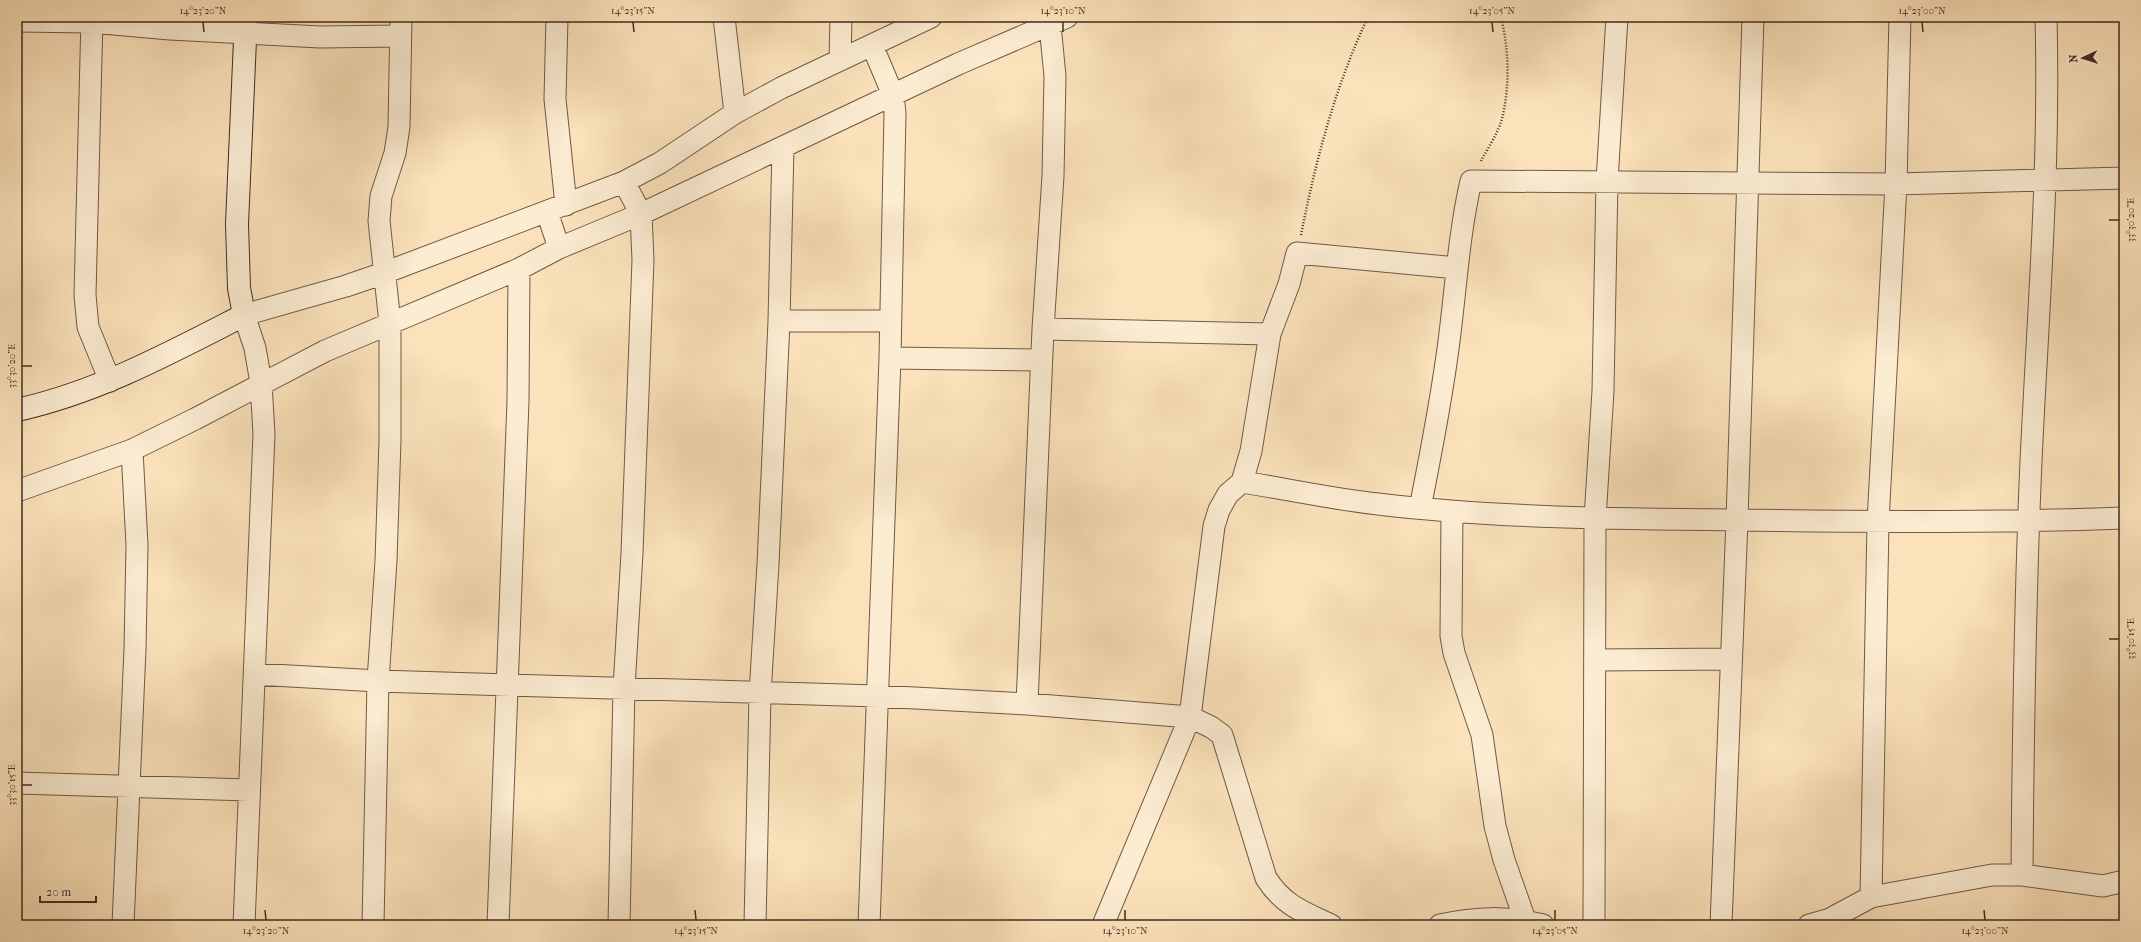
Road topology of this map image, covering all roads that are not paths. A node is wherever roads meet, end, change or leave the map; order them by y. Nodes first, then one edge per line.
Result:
1 (558, 17) edge
2 (724, 17) edge
3 (841, 17) edge
4 (931, 17) edge
5 (1617, 17) edge
6 (1753, 17) edge
7 (1900, 17) edge
8 (2046, 17) edge
9 (17, 20) edge
10 (92, 20) edge
11 (1055, 20) edge
12 (245, 25) edge
13 (401, 27) edge
14 (872, 45) junction
15 (840, 60) junction
16 (893, 95) junction
17 (735, 113) junction
18 (783, 147) junction
19 (2124, 178) edge
20 (2044, 179) junction
21 (1607, 181) junction
22 (1748, 181) junction
23 (624, 182) junction
24 (1896, 184) junction
25 (566, 205) junction
26 (547, 212) junction
27 (641, 214) junction
28 (559, 248) junction
29 (1457, 268) junction
30 (519, 269) junction
31 (384, 273) junction
32 (244, 315) junction
33 (779, 321) junction
34 (890, 321) junction
35 (390, 323) junction
36 (1043, 329) junction
37 (1270, 334) junction
38 (890, 358) junction
39 (1042, 360) junction
40 (110, 381) junction
41 (262, 383) junction
42 (17, 410) edge
43 (132, 450) junction
44 (1242, 482) junction
45 (17, 491) edge
46 (1420, 508) junction
47 (1452, 510) junction
48 (2124, 518) edge
49 (1595, 519) junction
50 (1737, 520) junction
51 (1878, 522) junction
52 (2029, 522) junction
53 (1731, 659) junction
54 (1596, 660) junction
55 (255, 674) junction
56 (378, 681) junction
57 (507, 685) junction
58 (624, 688) junction
59 (760, 694) junction
60 (877, 696) junction
61 (1027, 704) junction
62 (1190, 717) junction
63 (17, 783) edge
64 (129, 786) junction
65 (249, 790) junction
66 (2022, 874) junction
67 (2124, 881) edge
68 (1871, 897) junction
69 (1534, 923) edge
70 (123, 925) edge
71 (244, 925) edge
72 (373, 925) edge
73 (498, 925) edge
74 (619, 925) edge
75 (755, 925) edge
76 (869, 925) edge
77 (1103, 925) edge
78 (1331, 925) edge
79 (1440, 925) edge
80 (1594, 925) edge
81 (1721, 925) edge
82 (1809, 925) edge

1 - 25 street
2 - 17 street
3 - 15 street
4 - 14 street
5 - 21 street
6 - 22 street
7 - 24 street
8 - 20 street
9 - 10 street
10 - 12 street
10 - 40 street
11 - 16 street
11 - 36 street
12 - 13 street
12 - 32 street
13 - 31 street
14 - 15 street
14 - 16 street
15 - 17 street
16 - 18 street
16 - 34 street
17 - 23 street
18 - 27 street
18 - 33 street
19 - 20 street
20 - 24 street
20 - 52 street
21 - 22 street
21 - 29 street
21 - 49 street
22 - 24 street
22 - 50 street
23 - 25 street
23 - 27 street
24 - 51 street
25 - 26 street
26 - 28 street
26 - 31 street
27 - 28 street
27 - 58 street
28 - 30 street
29 - 37 street
29 - 46 street
30 - 35 street
30 - 57 street
31 - 32 street
31 - 35 street
32 - 40 street
32 - 41 street
33 - 34 street
33 - 59 street
34 - 38 street
35 - 41 street
35 - 56 street
36 - 37 street
36 - 39 street
37 - 44 street
38 - 39 street
38 - 60 street
39 - 61 street
40 - 42 street
41 - 43 street
41 - 55 street
43 - 45 street
43 - 64 street
44 - 46 street
44 - 62 street
46 - 47 street
47 - 49 street
47 - 69 street
48 - 52 street
49 - 50 street
49 - 54 street
50 - 51 street
50 - 53 street
51 - 52 street
51 - 68 street
52 - 66 street
53 - 54 street
53 - 81 street
54 - 80 street
55 - 56 street
55 - 65 street
56 - 57 street
56 - 72 street
57 - 58 street
57 - 73 street
58 - 59 street
58 - 74 street
59 - 60 street
59 - 75 street
60 - 61 street
60 - 76 street
61 - 62 street
62 - 77 street
62 - 78 street
63 - 64 street
64 - 65 street
64 - 70 street
65 - 71 street
66 - 67 street
66 - 68 street
68 - 82 street
69 - 79 street

